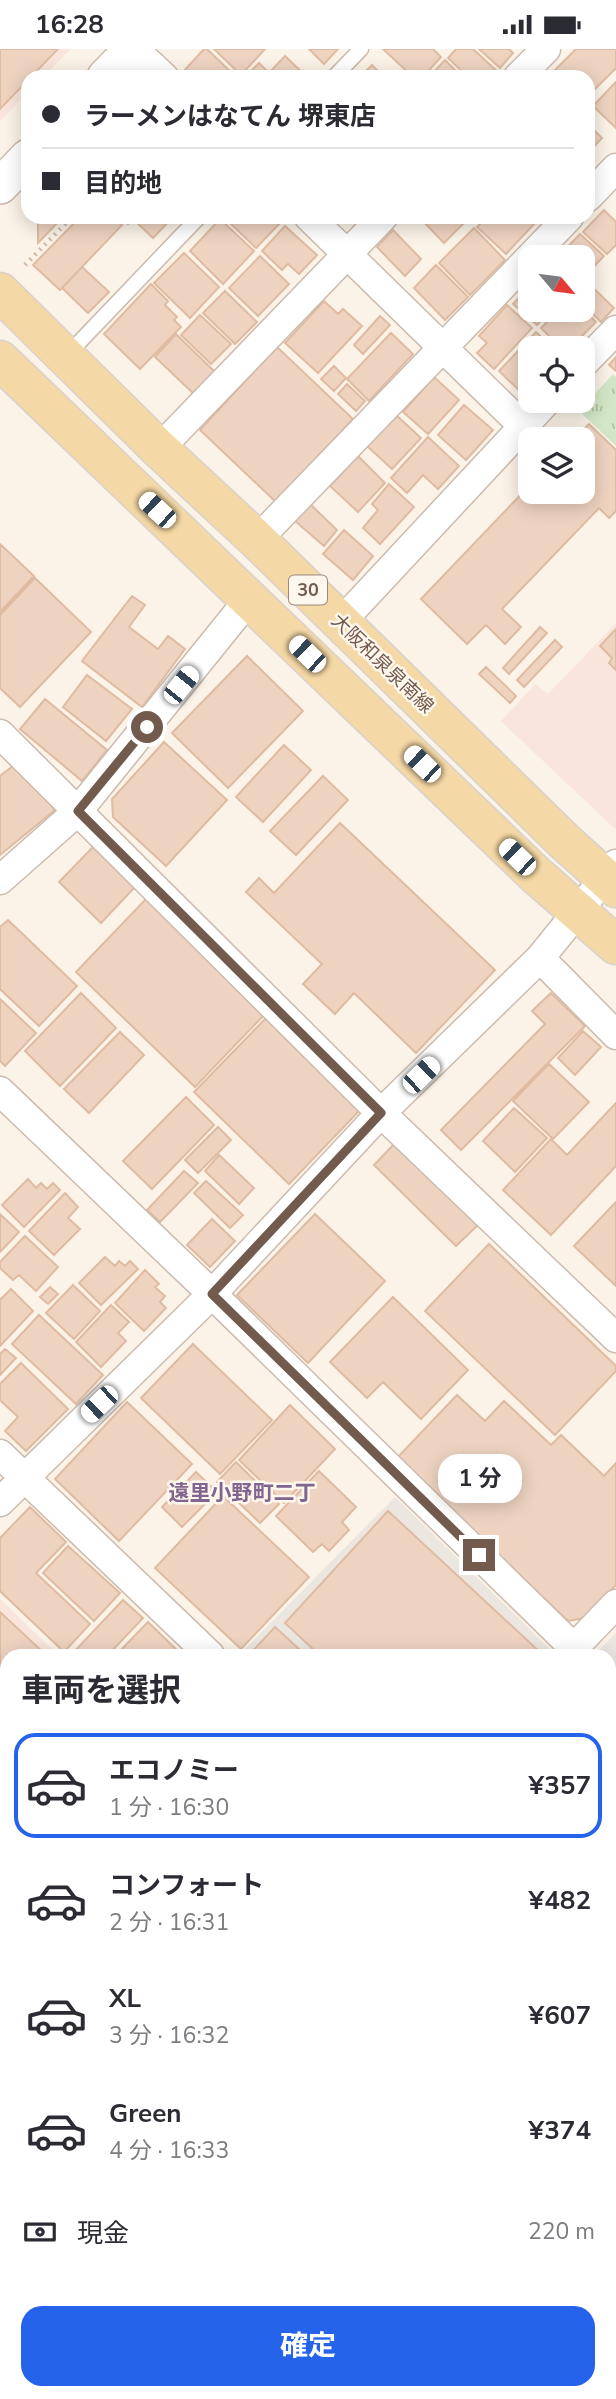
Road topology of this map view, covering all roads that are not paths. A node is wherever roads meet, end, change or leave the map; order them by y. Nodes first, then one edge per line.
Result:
1 (133, 49) edge
2 (361, 49) edge
3 (545, 49) edge
4 (112, 70) edge
5 (156, 70) edge
6 (341, 70) edge
7 (526, 70) edge
8 (21, 164) edge
9 (616, 168) edge
10 (0, 186) edge
11 (595, 190) edge
12 (192, 224) edge
13 (317, 224) edge
14 (376, 224) edge
15 (562, 224) edge
16 (348, 253) junction
17 (12, 278) edge
18 (616, 330) edge
19 (443, 347) junction
20 (595, 352) edge
21 (66, 356) junction
22 (0, 359) edge
23 (535, 413) edge
24 (523, 426) junction
25 (159, 449) junction
26 (257, 540) junction
27 (250, 598) junction
28 (341, 622) junction
29 (0, 734) edge
30 (78, 811) junction
31 (613, 877) edge
32 (0, 880) edge
33 (579, 912) junction
34 (616, 945) edge
35 (540, 958) junction
36 (616, 1035) edge
37 (0, 1091) edge
38 (381, 1113) junction
39 (212, 1294) junction
40 (616, 1338) edge
41 (0, 1454) edge
42 (24, 1477) junction
43 (0, 1502) edge
44 (616, 1604) edge
45 (204, 1649) edge
46 (566, 1649) edge
47 (574, 1649) edge

1 - 4 street
1 - 5 street
2 - 6 lane
3 - 7 street
8 - 10 street
9 - 11 street
12 - 21 lane
13 - 16 street
14 - 16 street
15 - 19 street
16 - 19 street
16 - 25 street
17 - 21 main road, 大阪和泉泉南線 / 30
18 - 20 street
19 - 24 street
19 - 26 street
21 - 25 main road, 大阪和泉泉南線 / 30
22 - 27 main road, 30
23 - 24 street
24 - 28 street
25 - 26 main road, 大阪和泉泉南線 / 30
26 - 28 main road, 大阪和泉泉南線 / 30
27 - 30 street
27 - 33 main road, 30
28 - 31 main road, 大阪和泉泉南線 / 30
29 - 30 street
30 - 32 street
30 - 38 street
31 - 33 street
33 - 34 main road, 30
33 - 35 street
35 - 36 street
35 - 38 street
37 - 39 street
38 - 39 street
38 - 40 street
39 - 42 street
39 - 46 street
41 - 42 street
42 - 43 street
42 - 45 street
44 - 47 street

